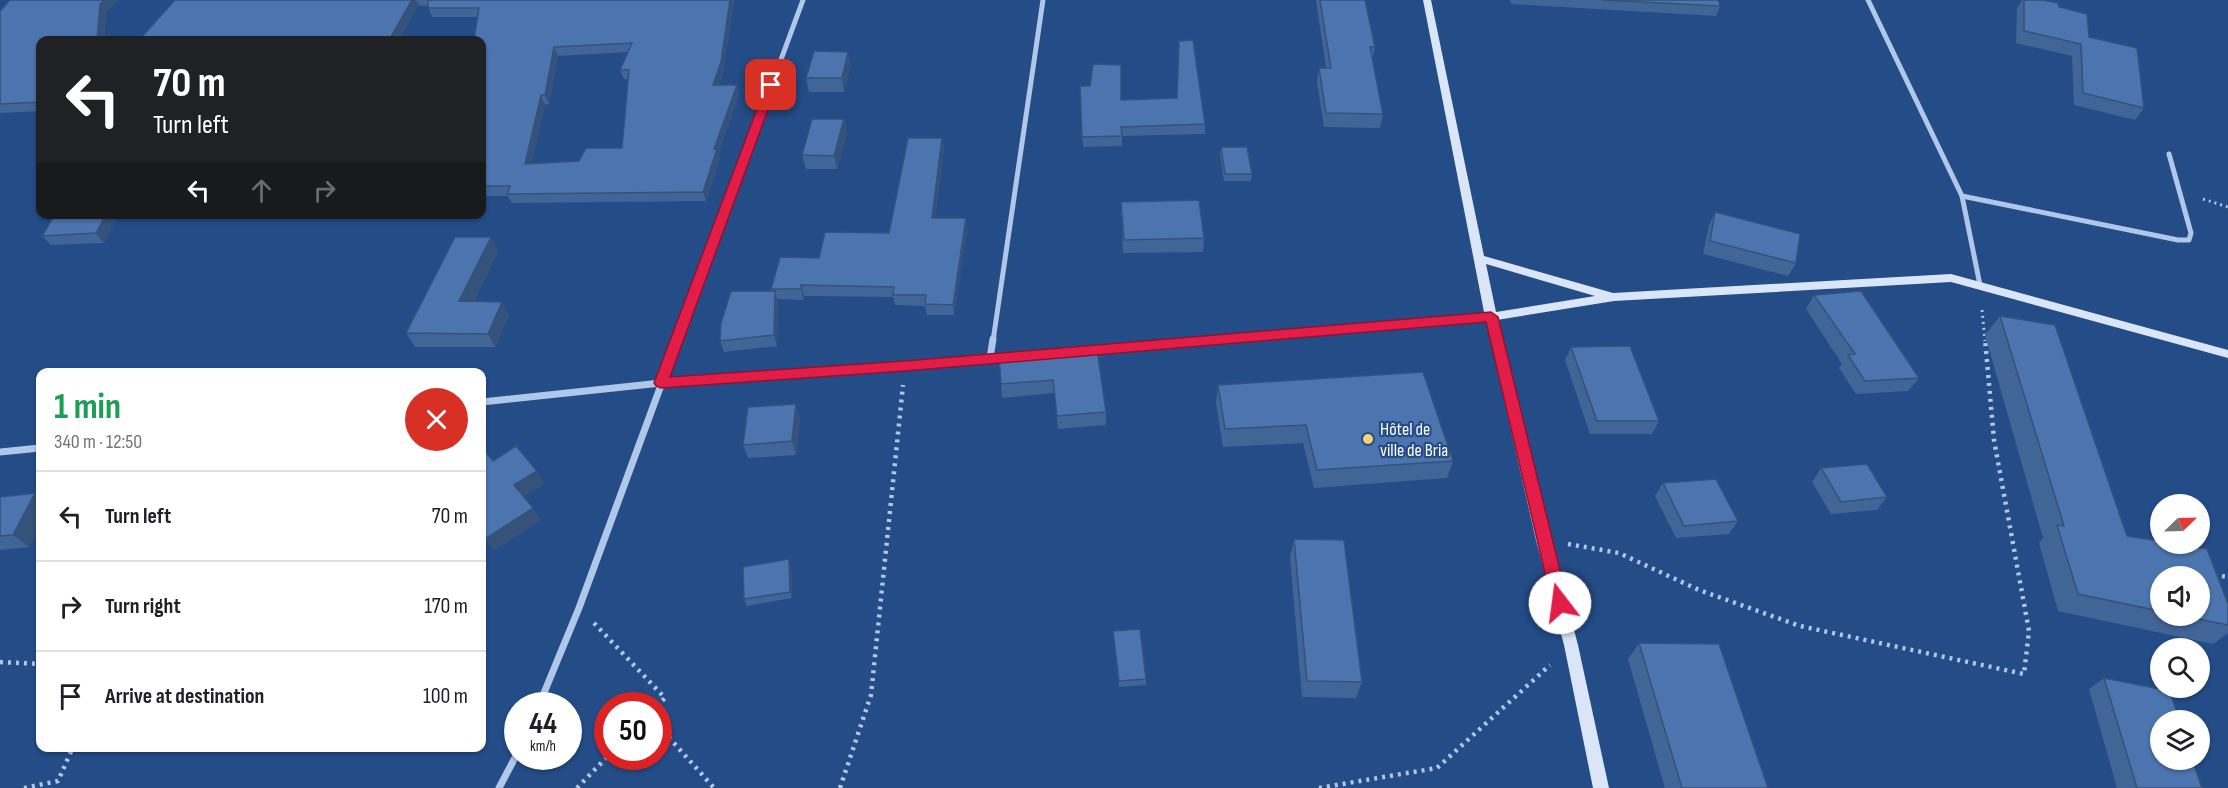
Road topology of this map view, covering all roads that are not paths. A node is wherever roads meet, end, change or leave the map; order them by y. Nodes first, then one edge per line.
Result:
1 (803, 0) edge
2 (1043, 0) edge
3 (1427, 0) edge
4 (1869, 0) edge
5 (2169, 154) dead end
6 (1962, 196) junction
7 (1479, 258) junction
8 (1980, 285) junction
9 (1614, 297) junction
10 (1491, 317) junction
11 (1086, 350) edge
12 (2228, 354) edge
13 (1014, 356) edge
14 (990, 358) junction
15 (661, 383) junction
16 (486, 402) edge
17 (36, 448) edge
18 (0, 452) edge
19 (544, 692) edge
20 (508, 770) edge
21 (499, 788) edge
22 (1601, 788) edge

1 - 15 street
2 - 14 street
3 - 7 main road
4 - 6 street
5 - 6 street
6 - 8 street
7 - 9 main road
7 - 10 main road
8 - 9 main road
8 - 12 main road
9 - 10 main road
10 - 11 street
10 - 22 main road
13 - 14 street
14 - 15 street
15 - 16 street
15 - 19 street
17 - 18 street
20 - 21 street

